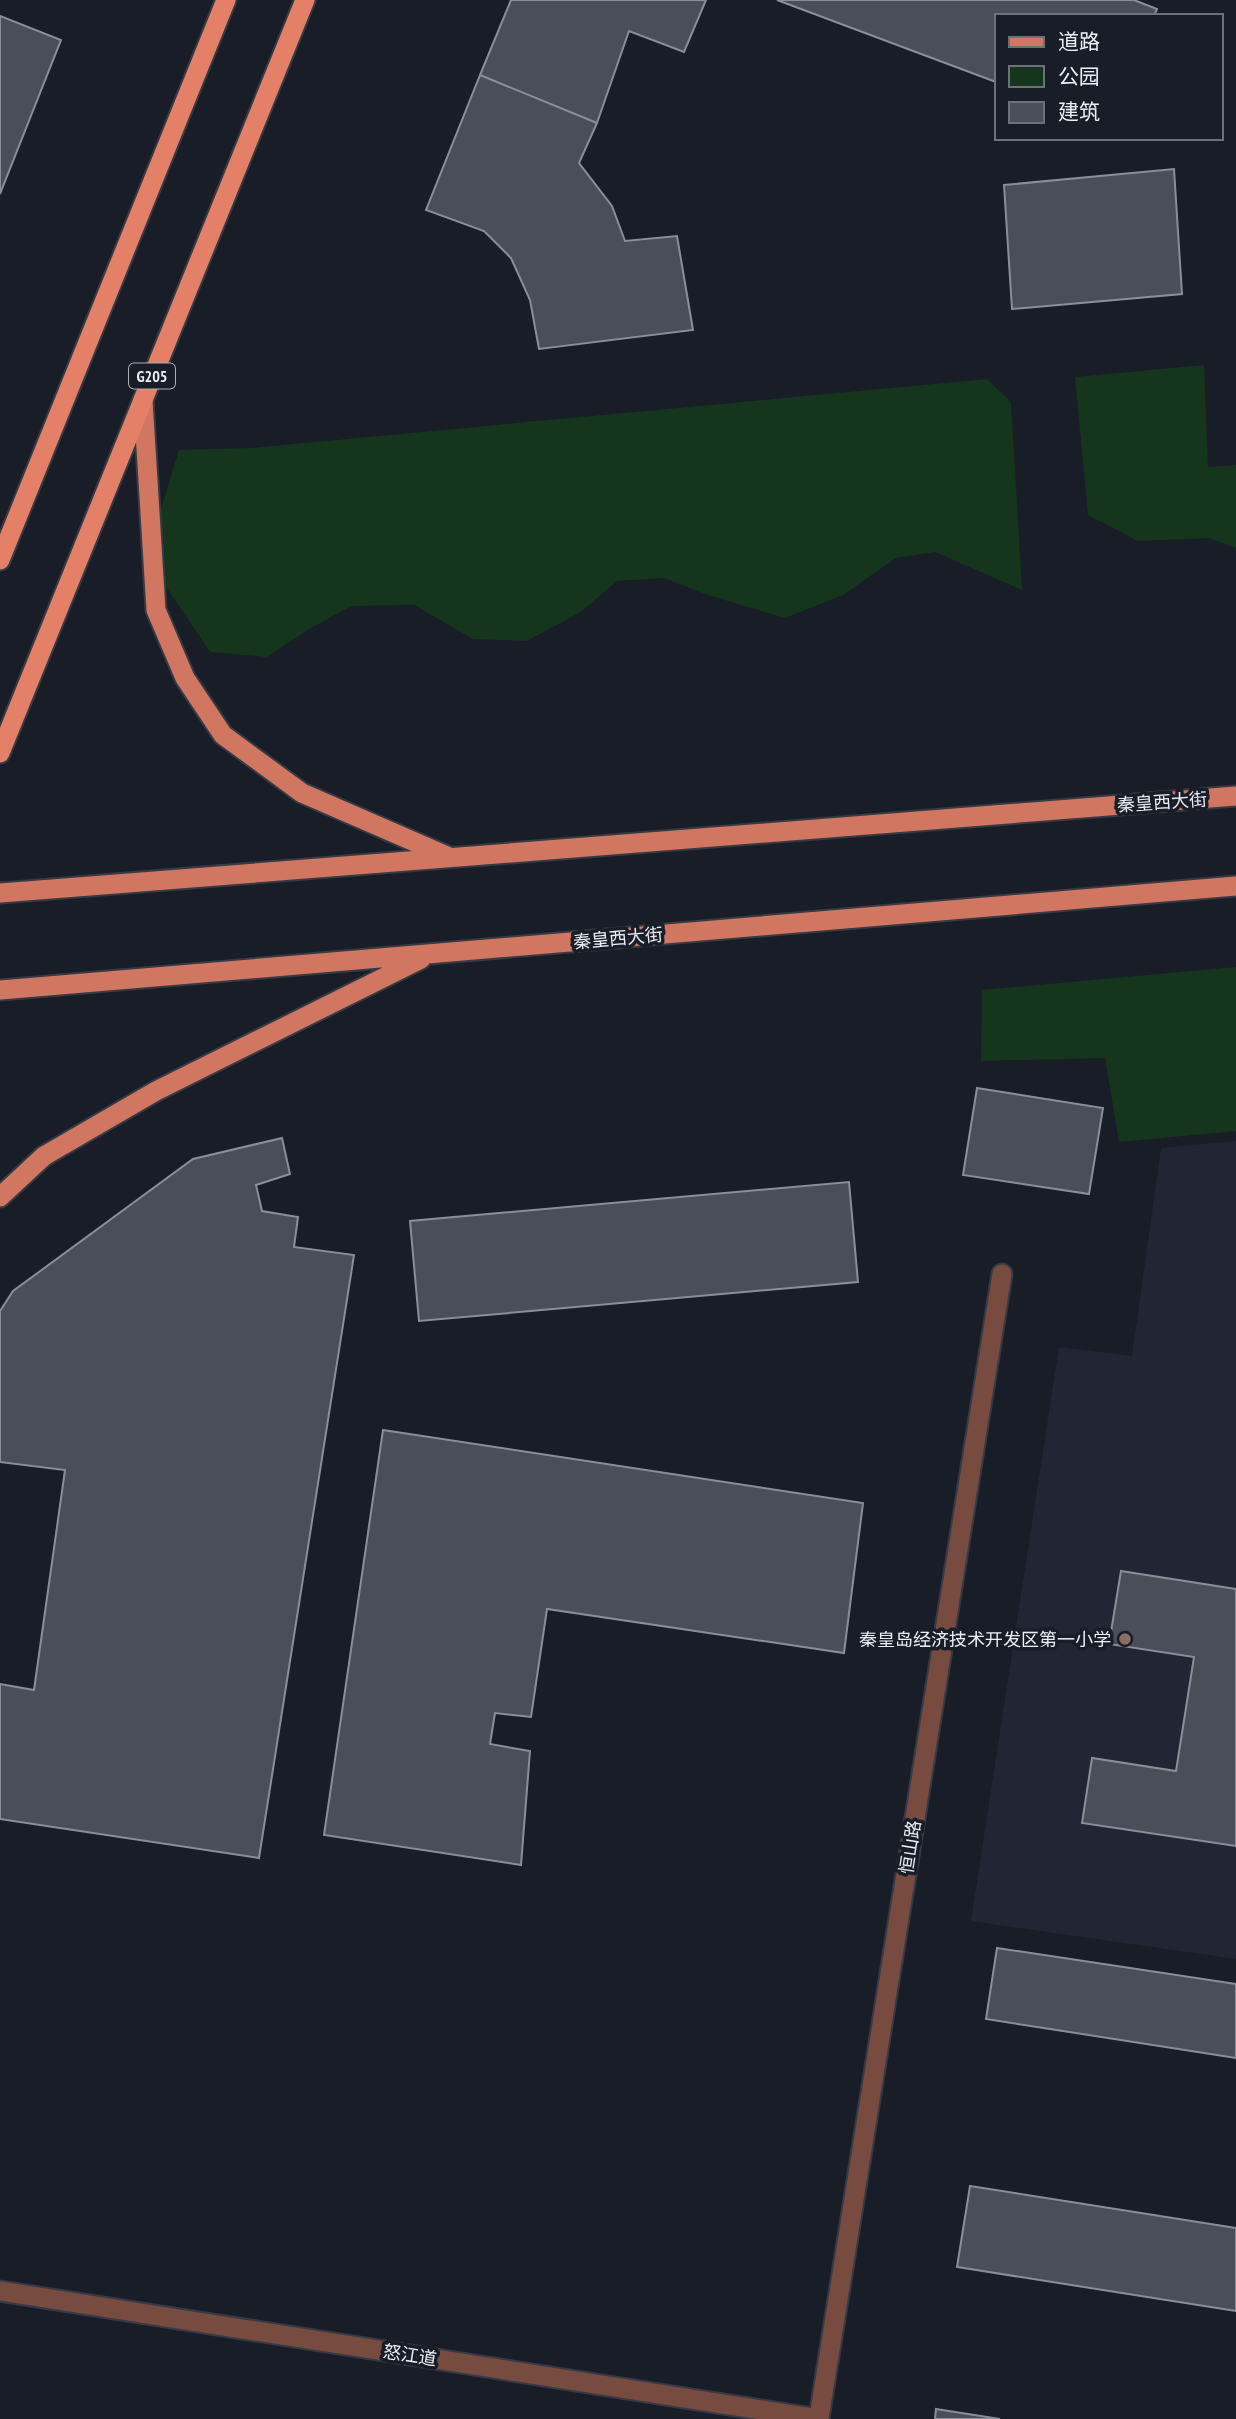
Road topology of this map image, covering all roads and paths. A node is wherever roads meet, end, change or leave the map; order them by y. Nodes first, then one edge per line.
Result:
1 (226, 0) edge
2 (305, 0) edge
3 (143, 400) junction
4 (0, 560) edge
5 (0, 752) edge
6 (1236, 796) edge
7 (451, 858) junction
8 (1236, 886) edge
9 (0, 893) edge
10 (431, 954) junction
11 (0, 990) edge
12 (0, 1197) edge
13 (1002, 1274) dead end
14 (0, 2291) edge
15 (819, 2419) edge

1 - 4 highway
2 - 3 highway, G205
3 - 5 highway, G205
3 - 7 main road
6 - 7 main road, 秦皇西大街
7 - 9 main road, 秦皇西大街
8 - 10 main road, 秦皇西大街
10 - 11 main road, 秦皇西大街
10 - 12 main road
13 - 15 street, 恒山路
14 - 15 street, 怒江道

